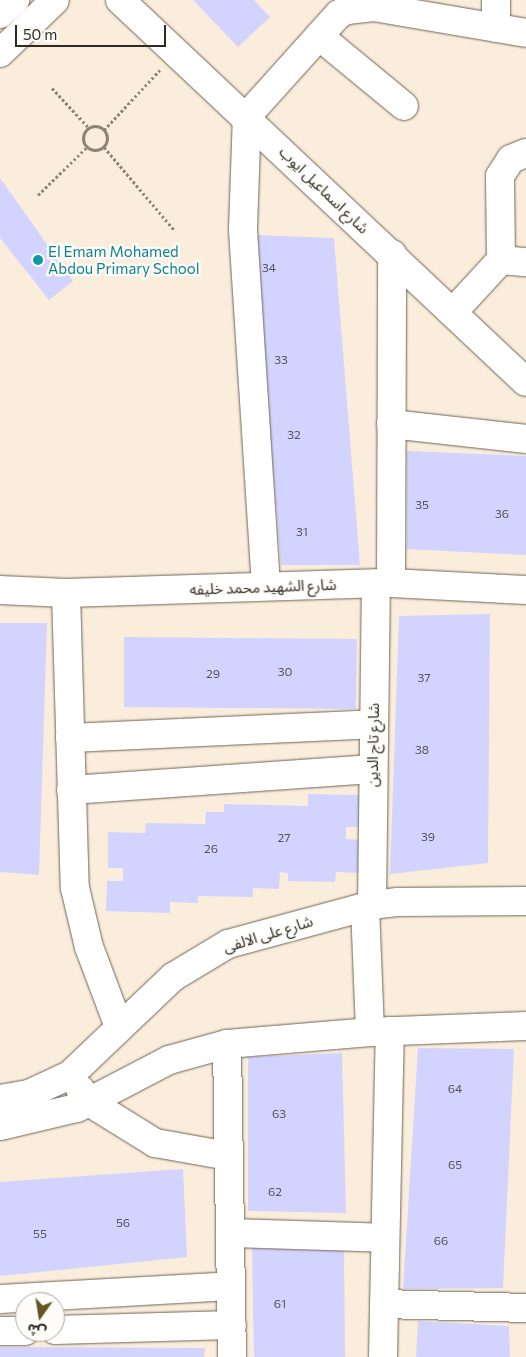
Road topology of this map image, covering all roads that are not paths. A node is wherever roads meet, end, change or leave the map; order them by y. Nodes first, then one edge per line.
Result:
1 (15, 0) edge
2 (55, 0) edge
3 (120, 0) edge
4 (496, 0) edge
5 (400, 6) edge
6 (338, 7) edge
7 (0, 14) edge
8 (496, 28) junction
9 (526, 33) edge
10 (319, 36) junction
11 (0, 53) edge
12 (404, 106) dead end
13 (247, 116) junction
14 (526, 154) edge
15 (392, 254) junction
16 (513, 261) edge
17 (453, 312) junction
18 (526, 382) edge
19 (391, 424) junction
20 (526, 439) edge
21 (383, 584) junction
22 (266, 586) junction
23 (0, 590) edge
24 (526, 590) edge
25 (66, 593) junction
26 (373, 724) junction
27 (70, 738) junction
28 (372, 769) junction
29 (71, 790) junction
30 (526, 901) edge
31 (369, 906) junction
32 (526, 1026) edge
33 (119, 1027) junction
34 (380, 1032) junction
35 (227, 1044) junction
36 (70, 1075) junction
37 (0, 1099) edge
38 (89, 1102) junction
39 (0, 1126) edge
40 (229, 1156) junction
41 (230, 1233) junction
42 (385, 1238) junction
43 (231, 1286) junction
44 (0, 1299) edge
45 (384, 1304) junction
46 (526, 1308) edge
47 (232, 1325) junction
48 (65, 1330) edge
49 (15, 1331) edge
50 (0, 1332) edge
51 (232, 1357) edge
52 (383, 1357) edge

1 - 7 street
2 - 11 street
3 - 13 street, شارع اسماعيل ايوب
4 - 8 street
5 - 6 street
5 - 8 street
6 - 10 street
8 - 9 street
10 - 12 street
10 - 13 street
13 - 15 street, شارع اسماعيل ايوب
13 - 22 street
14 - 16 street
15 - 17 street, شارع اسماعيل ايوب
15 - 19 street, شارع تاج الدين
16 - 17 street
17 - 18 street, شارع اسماعيل ايوب
19 - 20 street
19 - 21 street, شارع تاج الدين
21 - 22 street, شارع الشهيد محمد خليفه
21 - 24 street, شارع الشهيد محمد خليفه
21 - 26 street, شارع تاج الدين
22 - 25 street, شارع الشهيد محمد خليفه
23 - 25 street, شارع الشهيد محمد خليفه
25 - 27 street
26 - 27 street
26 - 28 street, شارع تاج الدين
27 - 29 street
28 - 29 street
28 - 31 street, شارع تاج الدين
29 - 33 street
30 - 31 street, شارع على الالفى
31 - 33 street, شارع على الالفى
31 - 34 street, شارع تاج الدين
32 - 34 street
33 - 36 street, شارع على الالفى
34 - 35 street
34 - 42 street, شارع تاج الدين
35 - 38 street
35 - 40 street
36 - 37 street, شارع على الالفى
36 - 38 street
38 - 39 street
38 - 40 street
40 - 41 street
41 - 42 street
41 - 43 street
42 - 45 street, شارع تاج الدين
43 - 44 street
43 - 47 street
45 - 46 street
45 - 52 street, شارع تاج الدين
47 - 48 street
47 - 51 street
49 - 50 street

